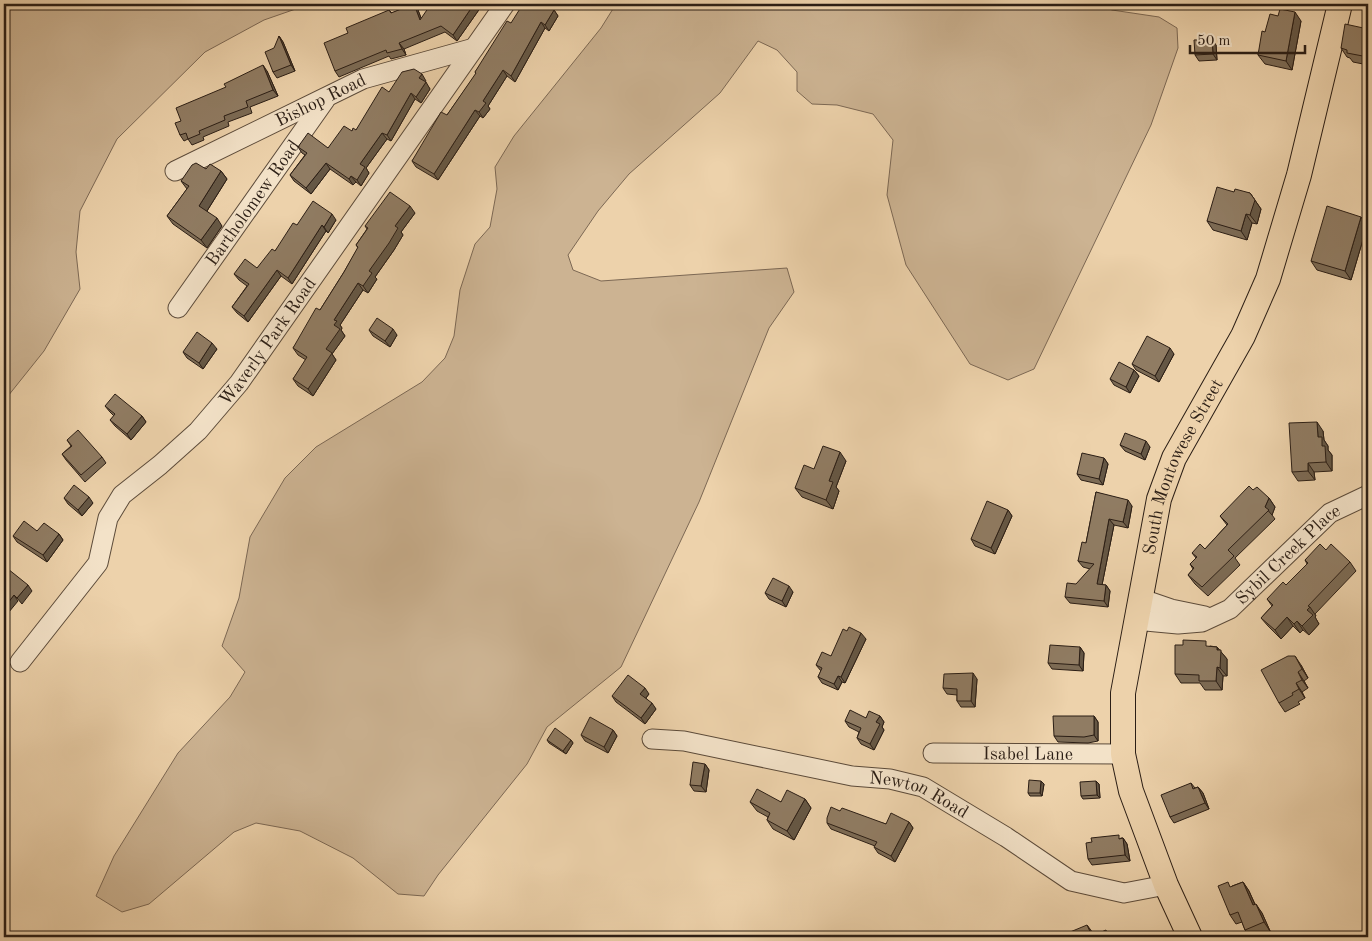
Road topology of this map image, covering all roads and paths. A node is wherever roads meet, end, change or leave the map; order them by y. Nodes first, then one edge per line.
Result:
1 (505, 4) edge
2 (1340, 4) edge
3 (474, 48) junction
4 (326, 99) junction
5 (175, 171) dead end
6 (178, 308) dead end
7 (1368, 495) edge
8 (1137, 609) junction
9 (20, 662) dead end
10 (652, 739) dead end
11 (933, 753) dead end
12 (1123, 754) junction
13 (1166, 885) junction
14 (1190, 937) edge

1 - 3 street, Waverly Park Road
2 - 8 main road, South Montowese Street
3 - 4 street, Bishop Road
3 - 9 street, Waverly Park Road
4 - 5 street, Bishop Road
4 - 6 street, Bartholomew Road
7 - 8 street, Sybil Creek Place
8 - 12 main road, South Montowese Street
10 - 13 street, Newton Road
11 - 12 street, Isabel Lane
12 - 13 main road, South Montowese Street
13 - 14 main road, South Montowese Street

